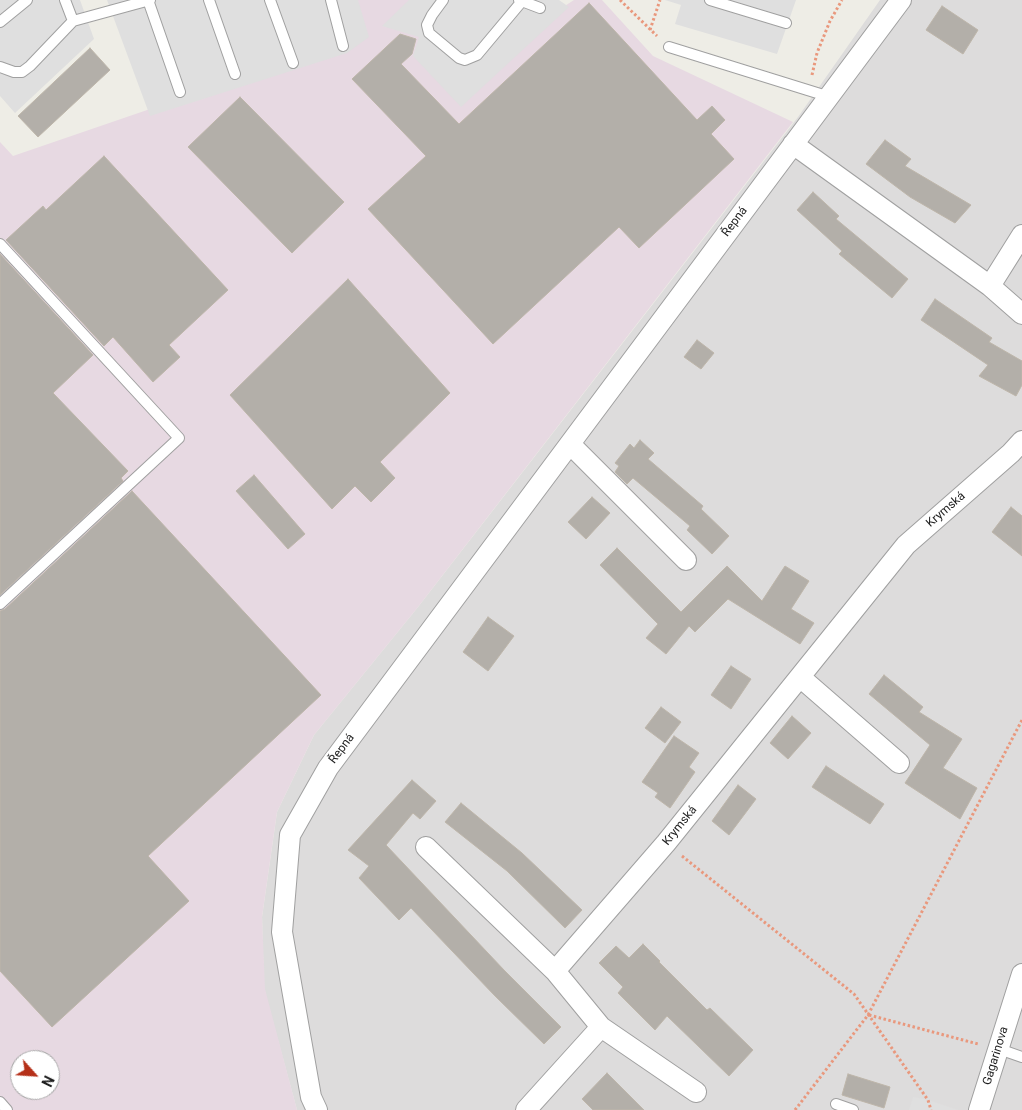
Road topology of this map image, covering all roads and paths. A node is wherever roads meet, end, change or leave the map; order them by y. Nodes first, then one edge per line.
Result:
1 (27, 0) edge
2 (65, 0) edge
3 (149, 0) edge
4 (209, 0) edge
5 (270, 0) edge
6 (331, 0) edge
7 (443, 0) edge
8 (522, 0) edge
9 (620, 0) edge
10 (660, 0) edge
11 (710, 0) edge
12 (842, 0) edge
13 (902, 0) edge
14 (540, 8) dead end
15 (73, 21) junction
16 (0, 22) edge
17 (786, 23) dead end
18 (650, 30) junction
19 (343, 46) dead end
20 (669, 47) joint
21 (293, 63) dead end
22 (0, 67) edge
23 (235, 74) dead end
24 (809, 91) junction
25 (180, 92) dead end
26 (830, 97) junction
27 (793, 144) junction
28 (1022, 235) edge
29 (0, 244) edge
30 (990, 286) junction
31 (1022, 314) edge
32 (1022, 441) edge
33 (570, 444) junction
34 (686, 560) dead end
35 (0, 604) edge
36 (800, 677) junction
37 (1022, 720) edge
38 (899, 763) dead end
39 (666, 844) junction
40 (426, 847) dead end
41 (555, 971) junction
42 (1022, 974) edge
43 (868, 1015) junction
44 (602, 1027) junction
45 (998, 1049) junction
46 (1022, 1057) edge
47 (696, 1092) dead end
48 (0, 1102) edge
49 (836, 1104) dead end
50 (7, 1110) edge
51 (317, 1110) edge
52 (526, 1110) edge
53 (795, 1110) edge
54 (853, 1110) edge
55 (931, 1110) edge
56 (979, 1110) edge

1 - 16 lane
2 - 15 lane
3 - 15 lane
3 - 25 lane
4 - 23 lane
5 - 21 lane
6 - 19 lane
7 - 8 lane
8 - 14 lane
9 - 18 path
10 - 18 path
11 - 17 lane
12 - 24 path
13 - 26 street, Řepná
15 - 22 lane
18 - 20 path
20 - 24 lane
24 - 26 lane
26 - 27 street, Řepná
27 - 30 street
27 - 33 street, Řepná
28 - 30 street
29 - 35 lane
30 - 31 street
32 - 36 street, Krymská
33 - 34 street
33 - 51 street, Řepná
36 - 38 street
36 - 39 street, Krymská
37 - 43 path
39 - 41 street, Krymská
39 - 43 path
40 - 41 street
41 - 44 street
42 - 45 street, Gagarinova
43 - 45 path
43 - 53 path
43 - 55 path
44 - 47 street
44 - 52 street
45 - 46 lane
45 - 56 street, Gagarinova
48 - 50 lane
49 - 54 lane

